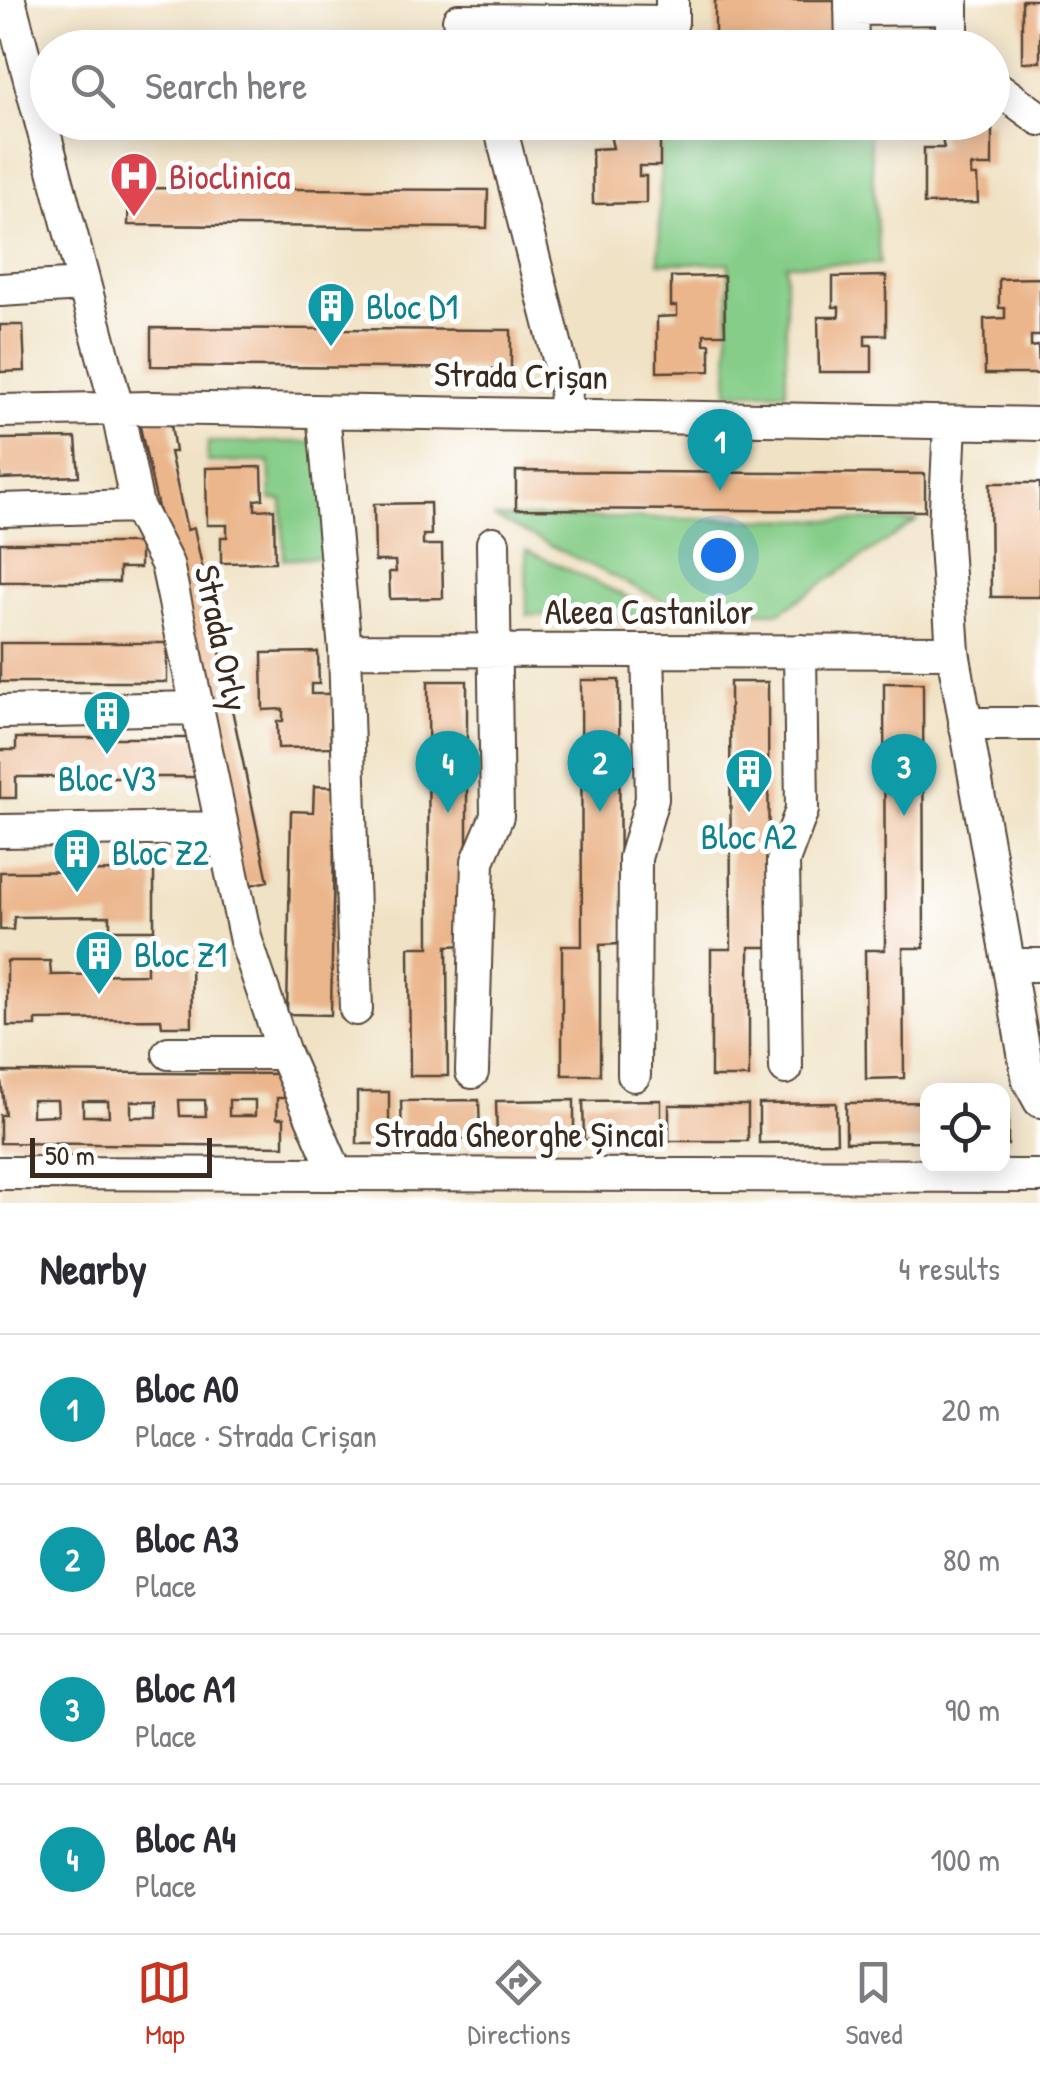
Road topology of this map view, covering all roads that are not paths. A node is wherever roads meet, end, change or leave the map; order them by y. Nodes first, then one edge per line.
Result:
1 (9, 0) edge
2 (672, 0) edge
3 (851, 4) edge
4 (952, 4) edge
5 (525, 10) edge
6 (461, 23) edge
7 (606, 30) edge
8 (644, 30) edge
9 (852, 30) edge
10 (952, 30) edge
11 (30, 80) edge
12 (1010, 98) edge
13 (1040, 120) edge
14 (46, 140) edge
15 (504, 140) edge
16 (84, 286) junction
17 (0, 290) edge
18 (117, 408) junction
19 (0, 410) edge
20 (323, 412) junction
21 (566, 416) junction
22 (950, 423) junction
23 (1040, 424) edge
24 (137, 506) junction
25 (0, 510) edge
26 (493, 543) dead end
27 (344, 650) junction
28 (498, 650) junction
29 (648, 651) junction
30 (800, 652) junction
31 (953, 652) junction
32 (197, 708) junction
33 (0, 712) edge
34 (965, 724) junction
35 (1040, 724) edge
36 (222, 828) junction
37 (0, 831) edge
38 (1024, 965) edge
39 (356, 1009) dead end
40 (169, 1053) dead end
41 (284, 1053) junction
42 (786, 1068) dead end
43 (472, 1072) dead end
44 (634, 1075) dead end
45 (1040, 1101) edge
46 (0, 1173) edge
47 (336, 1174) junction
48 (1040, 1176) edge
49 (38, 1188) edge
50 (669, 1188) edge
51 (460, 1189) edge
52 (925, 1189) edge
53 (191, 1190) edge

1 - 11 street, Strada Orly
2 - 8 street
3 - 4 street
3 - 9 street
4 - 10 street
5 - 6 street
5 - 7 street
12 - 13 street
14 - 16 street, Strada Orly
15 - 21 street
16 - 17 street
16 - 18 street, Strada Orly
18 - 19 street, Strada Crișan
18 - 20 street, Strada Crișan
18 - 24 street, Strada Orly
20 - 21 street, Strada Crișan
20 - 27 street
21 - 22 street, Strada Crișan
22 - 23 street, Strada Crișan
22 - 31 street
24 - 25 street
24 - 32 street, Strada Orly
26 - 28 street
27 - 28 street, Aleea Castanilor
27 - 39 street
28 - 29 street, Aleea Castanilor
28 - 43 street
29 - 30 street, Aleea Castanilor
29 - 44 street
30 - 31 street, Aleea Castanilor
30 - 42 street
31 - 34 street
32 - 33 street
32 - 36 street, Strada Orly
34 - 35 street
34 - 38 street
36 - 37 street
36 - 41 street, Strada Orly
38 - 45 street
40 - 41 street
41 - 47 street, Strada Orly
46 - 49 street, Strada Gheorghe Șincai
47 - 51 street, Strada Gheorghe Șincai
47 - 53 street, Strada Gheorghe Șincai
48 - 52 street, Strada Gheorghe Șincai
49 - 53 street, Strada Gheorghe Șincai
50 - 51 street, Strada Gheorghe Șincai
50 - 52 street, Strada Gheorghe Șincai

